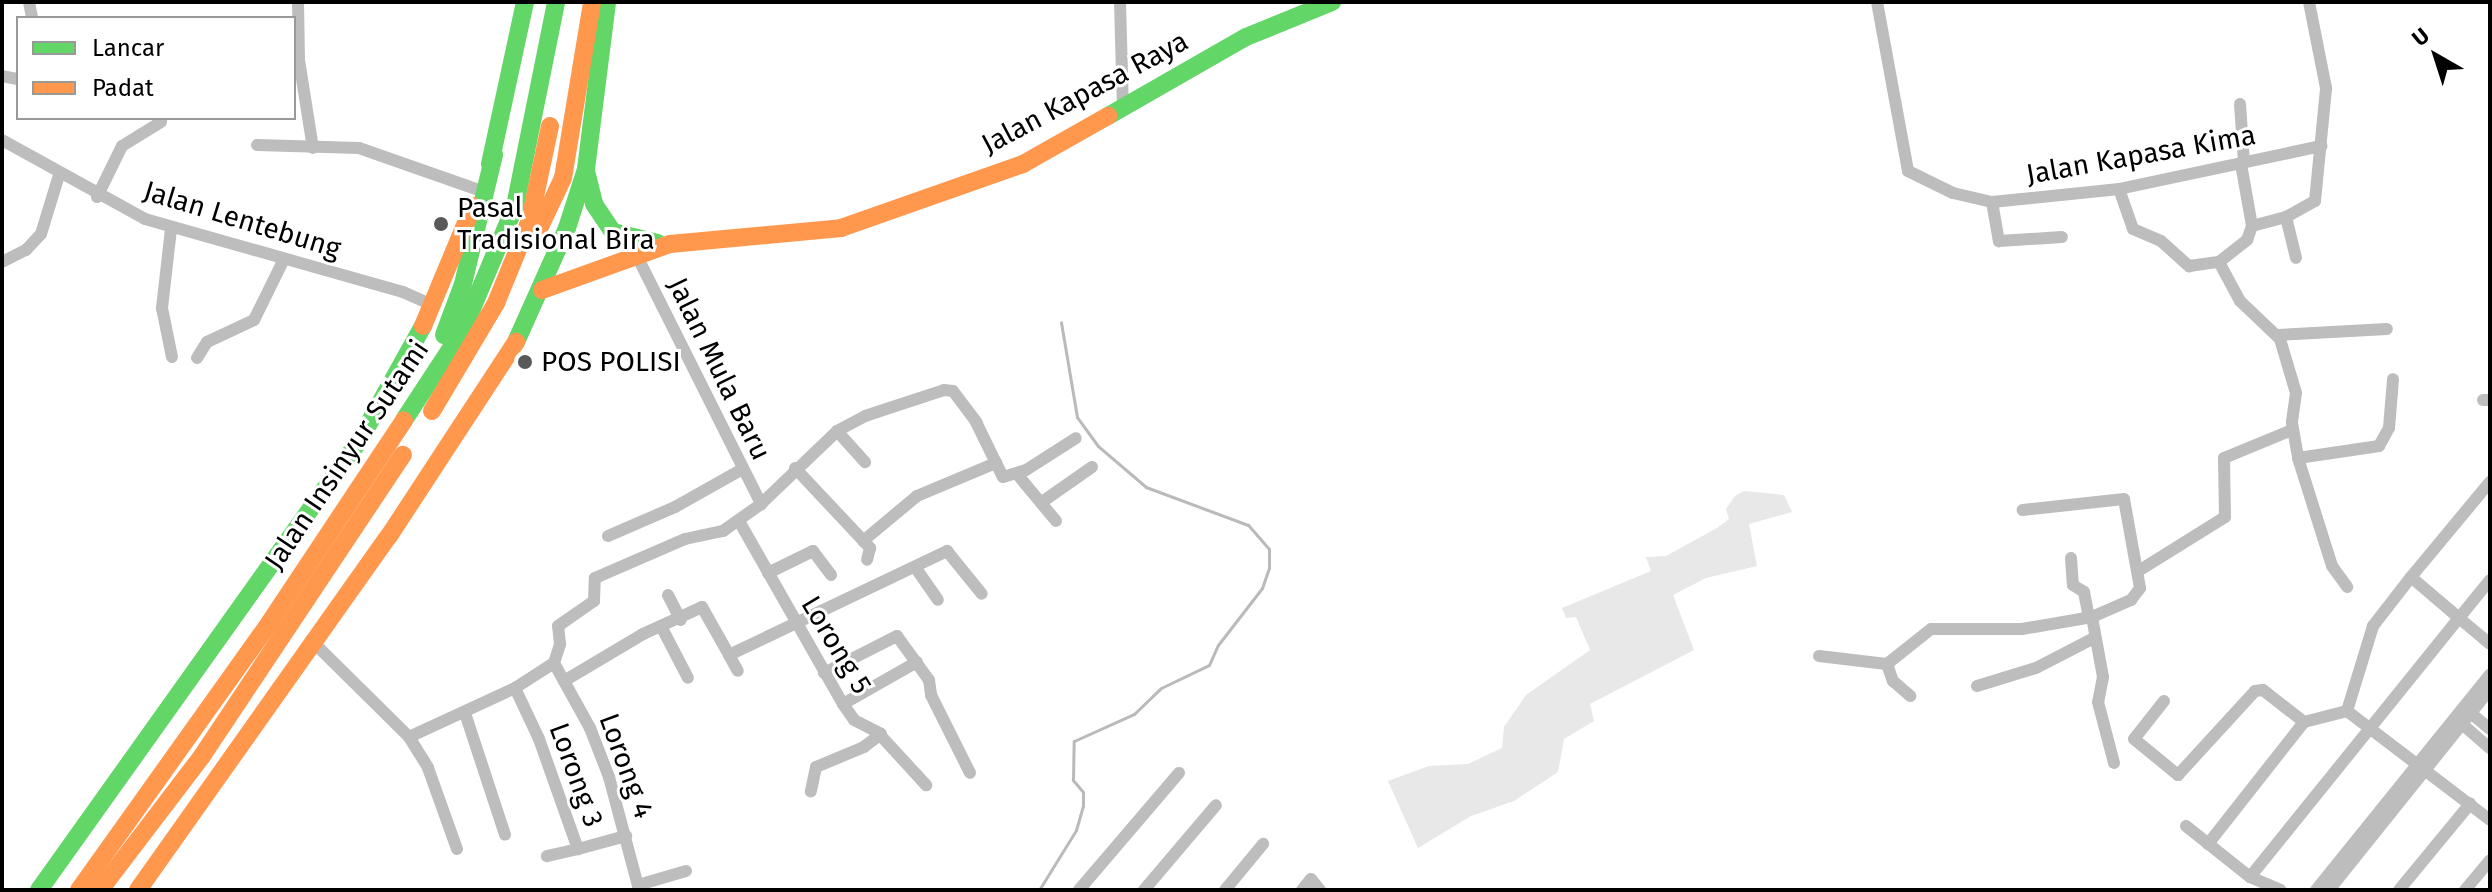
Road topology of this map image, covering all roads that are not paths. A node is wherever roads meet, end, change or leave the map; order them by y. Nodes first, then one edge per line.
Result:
1 (298, 2) edge
2 (525, 2) edge
3 (556, 2) edge
4 (573, 2) edge
5 (592, 2) edge
6 (607, 2) edge
7 (1120, 2) edge
8 (1332, 2) edge
9 (1877, 2) edge
10 (2309, 2) edge
11 (2240, 104) dead end
12 (1123, 108) junction
13 (161, 122) dead end
14 (2, 140) edge
15 (257, 145) dead end
16 (2321, 146) junction
17 (313, 148) junction
18 (494, 155) junction
19 (2242, 164) junction
20 (586, 169) junction
21 (59, 175) junction
22 (2119, 189) junction
23 (479, 190) junction
24 (97, 197) junction
25 (1992, 202) junction
26 (2286, 217) junction
27 (2252, 226) junction
28 (171, 229) junction
29 (2062, 237) dead end
30 (670, 244) junction
31 (636, 254) junction
32 (2296, 258) dead end
33 (284, 259) junction
34 (2, 262) edge
35 (2217, 263) junction
36 (542, 290) junction
37 (496, 303) junction
38 (434, 306) junction
39 (2387, 329) dead end
40 (2278, 335) junction
41 (172, 357) dead end
42 (197, 358) dead end
43 (2393, 379) dead end
44 (2292, 430) junction
45 (837, 431) junction
46 (1076, 438) dead end
47 (2298, 458) junction
48 (379, 462) junction
49 (865, 462) dead end
50 (996, 463) junction
51 (1092, 467) dead end
52 (795, 468) junction
53 (741, 470) junction
54 (1017, 474) junction
55 (2490, 482) edge
56 (1042, 502) junction
57 (761, 504) junction
58 (2023, 510) dead end
59 (739, 521) junction
60 (1056, 521) dead end
61 (608, 536) dead end
62 (863, 541) junction
63 (2071, 558) dead end
64 (867, 560) dead end
65 (915, 567) junction
66 (2140, 570) junction
67 (768, 573) junction
68 (831, 575) dead end
69 (2411, 577) junction
70 (2490, 580) edge
71 (2347, 587) dead end
72 (982, 594) dead end
73 (668, 595) dead end
74 (938, 600) dead end
75 (2090, 617) junction
76 (2459, 618) junction
77 (681, 620) junction
78 (662, 628) junction
79 (795, 628) junction
80 (2094, 638) junction
81 (311, 640) junction
82 (2490, 644) edge
83 (729, 655) junction
84 (1819, 656) dead end
85 (917, 662) junction
86 (554, 663) junction
87 (1887, 664) junction
88 (738, 671) dead end
89 (824, 673) junction
90 (2490, 674) edge
91 (688, 678) dead end
92 (564, 681) junction
93 (1977, 686) dead end
94 (515, 688) junction
95 (2490, 689) edge
96 (1910, 696) dead end
97 (2164, 701) dead end
98 (843, 704) junction
99 (2467, 710) junction
100 (2347, 711) junction
101 (465, 713) junction
102 (2458, 721) junction
103 (2304, 722) junction
104 (2370, 727) junction
105 (2490, 729) edge
106 (881, 736) junction
107 (409, 737) junction
108 (2490, 748) edge
109 (2114, 763) dead end
110 (2420, 767) junction
111 (970, 773) dead end
112 (1179, 773) dead end
113 (926, 785) dead end
114 (811, 791) dead end
115 (2470, 804) junction
116 (1216, 805) dead end
117 (2490, 820) edge
118 (2186, 826) dead end
119 (505, 835) dead end
120 (626, 836) junction
121 (1263, 844) dead end
122 (2208, 844) junction
123 (457, 849) dead end
124 (578, 849) junction
125 (547, 856) dead end
126 (2490, 860) edge
127 (120, 868) junction
128 (686, 871) dead end
129 (2250, 877) junction
130 (638, 888) edge
131 (39, 890) edge
132 (79, 890) edge
133 (100, 890) edge
134 (106, 890) edge
135 (138, 890) edge
136 (1080, 890) edge
137 (1144, 890) edge
138 (1225, 890) edge
139 (1302, 890) edge
140 (1320, 890) edge
141 (2280, 890) edge
142 (2316, 890) edge
143 (2329, 890) edge
144 (2399, 890) edge
145 (2465, 890) edge

1 - 17 street
2 - 18 main road
3 - 48 main road, Jalan Insinyur Sutami
4 - 37 main road, Jalan Insinyur Sutami
5 - 37 main road
6 - 20 main road
7 - 12 street
8 - 12 main road, Jalan Kapasa Raya
9 - 25 street, Jalan Kapasa Kima
10 - 16 street
11 - 19 street
12 - 30 main road, Jalan Kapasa Raya
13 - 24 street
14 - 21 street, Jalan Lentebung
15 - 17 street
16 - 19 street, Jalan Kapasa Kima
16 - 26 street
17 - 23 street
18 - 23 main road
18 - 48 main road
19 - 22 street, Jalan Kapasa Kima
19 - 27 street
20 - 30 main road, Jalan Kapasa Raya
20 - 36 main road
21 - 24 street, Jalan Lentebung
21 - 34 street
22 - 25 street, Jalan Kapasa Kima
22 - 35 street
23 - 38 main road
24 - 28 street, Jalan Lentebung
25 - 29 street
26 - 27 street
26 - 32 street
27 - 35 street
28 - 33 street, Jalan Lentebung
28 - 41 street
30 - 31 main road, Jalan Kapasa Raya
31 - 36 main road, Jalan Kapasa Raya
31 - 53 street, Jalan Mula Baru
33 - 38 street, Jalan Lentebung
33 - 42 street
35 - 40 street
36 - 81 main road
37 - 127 main road, Jalan Insinyur Sutami
38 - 131 main road
39 - 40 street
40 - 44 street
43 - 47 street
44 - 47 street
44 - 66 street
45 - 49 street
45 - 50 street
45 - 52 street
46 - 54 street
47 - 71 street
48 - 132 main road, Jalan Insinyur Sutami
50 - 54 street
50 - 62 street
51 - 56 street
52 - 57 street
52 - 62 street
53 - 57 street, Jalan Mula Baru
53 - 61 street
54 - 56 street
55 - 69 street
56 - 60 street
57 - 59 street
58 - 66 street
59 - 67 street, Lorong 5
59 - 86 street
62 - 64 street
63 - 75 street
65 - 72 street
65 - 74 street
65 - 79 street
66 - 75 street
67 - 68 street
67 - 79 street, Lorong 5
69 - 76 street
69 - 100 street
70 - 76 street
73 - 77 street
75 - 80 street
75 - 87 street
76 - 82 street
76 - 104 street
77 - 78 street
77 - 83 street
78 - 91 street
78 - 92 street
79 - 83 street
79 - 89 street, Lorong 5
80 - 93 street
80 - 109 street
81 - 107 street
81 - 135 main road
83 - 88 street
84 - 87 street
85 - 89 street
85 - 98 street
85 - 111 street
86 - 92 street, Lorong 4
86 - 94 street
87 - 96 street
89 - 98 street, Lorong 5
90 - 99 street
92 - 120 street, Lorong 4
94 - 101 street
94 - 124 street, Lorong 3
95 - 99 street
97 - 103 street
98 - 106 street, Lorong 5
99 - 102 street
99 - 105 street
100 - 103 street
100 - 104 street
101 - 107 street
101 - 119 street
102 - 108 street
102 - 110 street
103 - 122 street
104 - 110 street
104 - 129 street
106 - 113 street, Lorong 5
106 - 114 street
107 - 123 street
110 - 115 street
110 - 142 street
110 - 143 street
112 - 136 street
115 - 117 street
115 - 144 street
116 - 137 street
118 - 122 street
120 - 124 street
120 - 130 street, Lorong 4
121 - 138 street
122 - 129 street
124 - 125 street, Lorong 3
126 - 145 street
127 - 133 main road, Jalan Insinyur Sutami
127 - 134 main road
128 - 130 street
129 - 141 street
139 - 140 street

